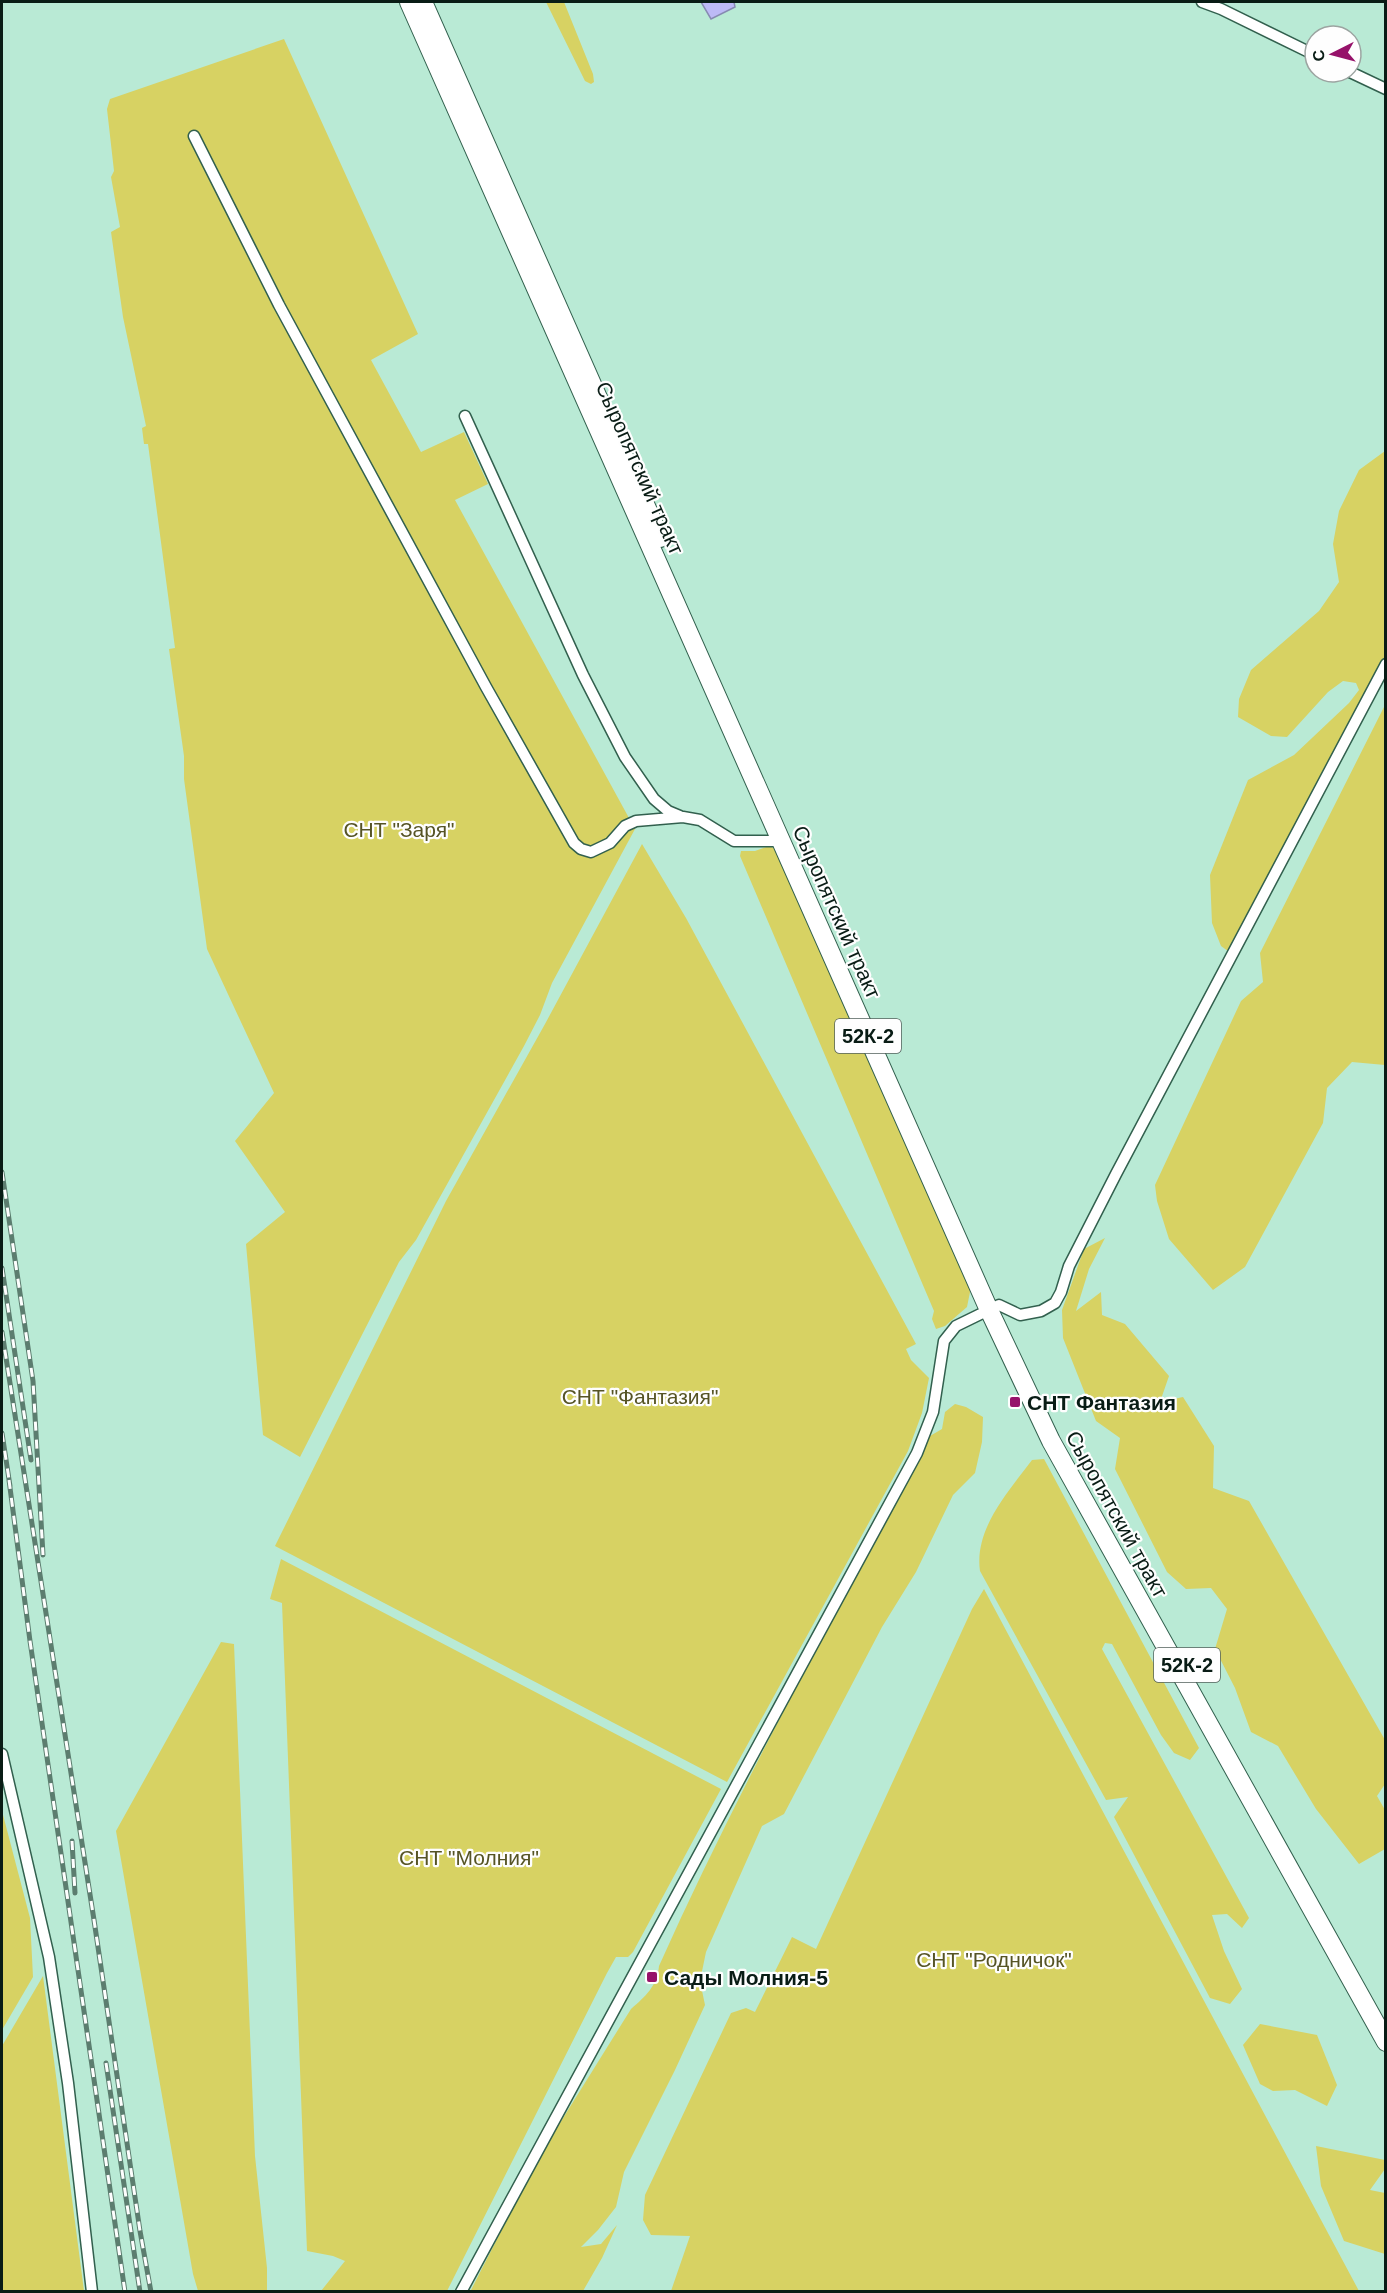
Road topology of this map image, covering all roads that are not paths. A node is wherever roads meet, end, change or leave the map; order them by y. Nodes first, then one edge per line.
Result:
1 (409, 2) edge
2 (423, 2) edge
3 (1202, 2) edge
4 (1303, 49) edge
5 (1363, 78) edge
6 (1386, 89) edge
7 (194, 136) dead end
8 (465, 416) dead end
9 (1386, 664) edge
10 (683, 817) junction
11 (781, 841) junction
12 (994, 1308) junction
13 (2, 1754) edge
14 (1386, 2019) edge
15 (1386, 2042) edge
16 (92, 2292) edge
17 (461, 2292) edge

1 - 11 main road, Сыропятский тракт / 52К-2
2 - 12 main road, Сыропятский тракт / 52К-2
3 - 4 street
5 - 6 street
7 - 10 street
8 - 10 street
9 - 12 street
10 - 11 street
11 - 12 main road, Сыропятский тракт / 52К-2
12 - 14 main road, Сыропятский тракт / 52К-2
12 - 15 main road, Сыропятский тракт / 52К-2
12 - 17 street
13 - 16 street

